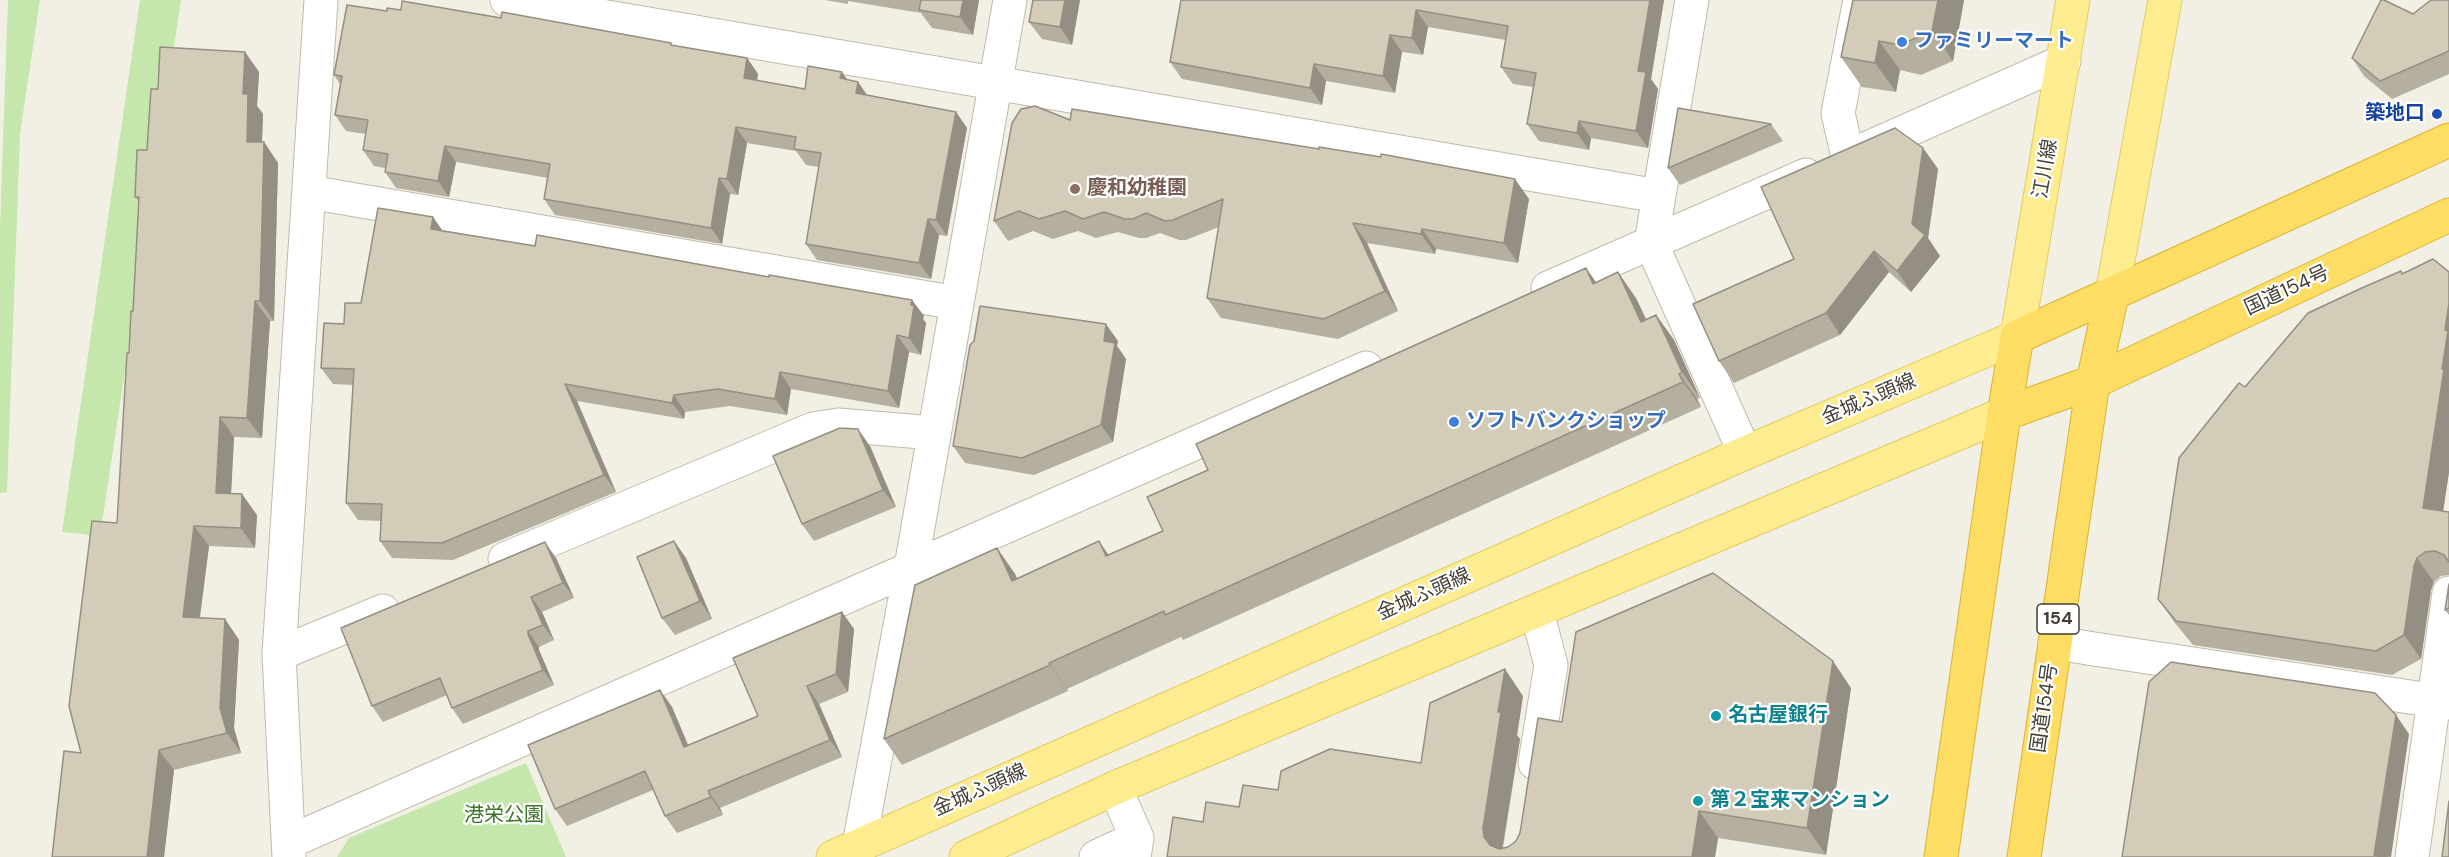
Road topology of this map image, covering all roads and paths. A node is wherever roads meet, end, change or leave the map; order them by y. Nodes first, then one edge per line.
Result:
1 (321, 0) edge
2 (507, 0) edge
3 (1010, 0) edge
4 (1692, 0) edge
5 (1860, 0) edge
6 (2073, 0) edge
7 (2165, 0) edge
8 (2064, 61) junction
9 (995, 83) junction
10 (2449, 140) edge
11 (1848, 157) junction
12 (309, 192) junction
13 (1658, 196) junction
14 (2449, 215) edge
15 (1651, 243) junction
16 (2112, 294) junction
17 (1520, 300) edge
18 (957, 303) junction
19 (2018, 337) junction
20 (1390, 358) edge
21 (2093, 382) junction
22 (2004, 414) junction
23 (934, 433) junction
24 (1745, 453) junction
25 (911, 567) junction
26 (476, 572) edge
27 (2449, 593) edge
28 (410, 599) edge
29 (1537, 612) junction
30 (2055, 643) junction
31 (279, 654) junction
32 (2441, 702) edge
33 (1115, 788) junction
34 (1531, 789) edge
35 (1136, 848) edge
36 (289, 850) edge
37 (846, 851) edge
38 (966, 857) edge
39 (1096, 857) edge
40 (1941, 857) edge
41 (2024, 857) edge
42 (2412, 857) edge

1 - 12 street
2 - 9 street
3 - 9 street
4 - 13 street
5 - 11 street
6 - 8 main road, 江川線
7 - 16 main road
8 - 11 street
8 - 19 main road, 江川線
9 - 13 street
9 - 18 street
10 - 16 highway
11 - 15 street
12 - 18 street
12 - 31 street
13 - 15 street
14 - 21 highway, 国道154号
15 - 17 street
15 - 24 street
16 - 19 highway
16 - 21 highway, 国道154号 / 154
18 - 23 street
19 - 22 highway
19 - 24 main road, 金城ふ頭線
20 - 25 street
21 - 22 highway, 国道154号
21 - 30 highway, 国道154号 / 154
22 - 29 main road
22 - 40 highway
23 - 25 street
23 - 26 street
24 - 37 main road, 金城ふ頭線
25 - 36 street
25 - 37 street
27 - 32 street
28 - 31 street
29 - 33 main road
29 - 34 street
30 - 32 street
30 - 41 highway, 国道154号 / 154
31 - 36 street
32 - 42 street
33 - 35 street
33 - 38 main road
35 - 39 street

